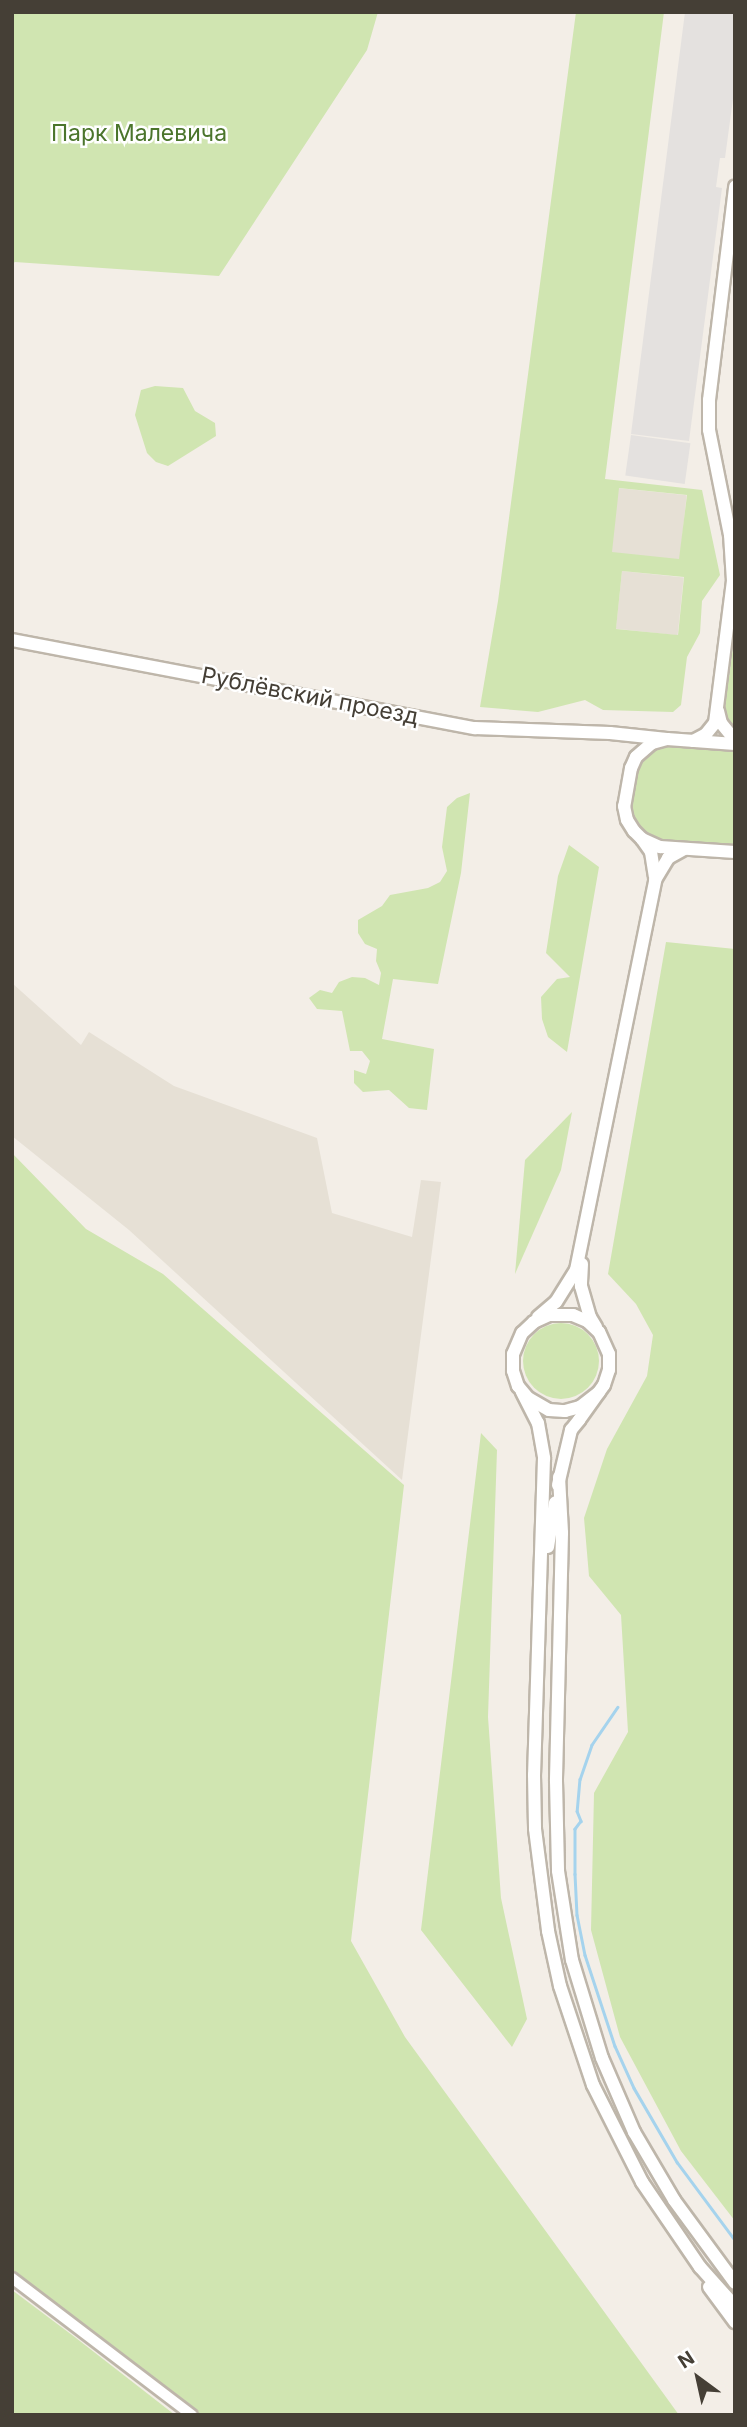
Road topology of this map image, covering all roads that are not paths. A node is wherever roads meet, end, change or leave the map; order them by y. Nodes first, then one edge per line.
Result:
1 (735, 187) edge
2 (732, 622) edge
3 (12, 640) edge
4 (718, 711) junction
5 (610, 733) junction
6 (667, 739) junction
7 (693, 741) junction
8 (735, 742) edge
9 (631, 768) junction
10 (642, 839) junction
11 (684, 849) junction
12 (735, 852) edge
13 (655, 880) junction
14 (585, 1237) junction
15 (528, 1327) junction
16 (603, 1339) junction
17 (522, 1392) junction
18 (599, 1392) junction
19 (559, 1477) junction
20 (541, 1594) junction
21 (678, 2236) junction
22 (12, 2278) edge
23 (735, 2283) edge
24 (735, 2306) edge
25 (735, 2322) edge
26 (192, 2415) edge

1 - 2 street
2 - 4 street
3 - 5 street, Рублёвский проезд
4 - 7 street
4 - 8 street
5 - 6 street, Рублёвский проезд
5 - 9 street
6 - 7 street, Рублёвский проезд
6 - 9 street
7 - 8 street, Рублёвский проезд
9 - 10 street
10 - 11 street
10 - 13 street
11 - 12 street
11 - 13 street
13 - 14 street
14 - 15 street
14 - 16 street
15 - 16 street
15 - 17 street
16 - 18 street
17 - 18 street
17 - 20 street
18 - 19 street
19 - 20 street
19 - 23 street
20 - 21 street
21 - 24 street
21 - 25 street
22 - 26 street

